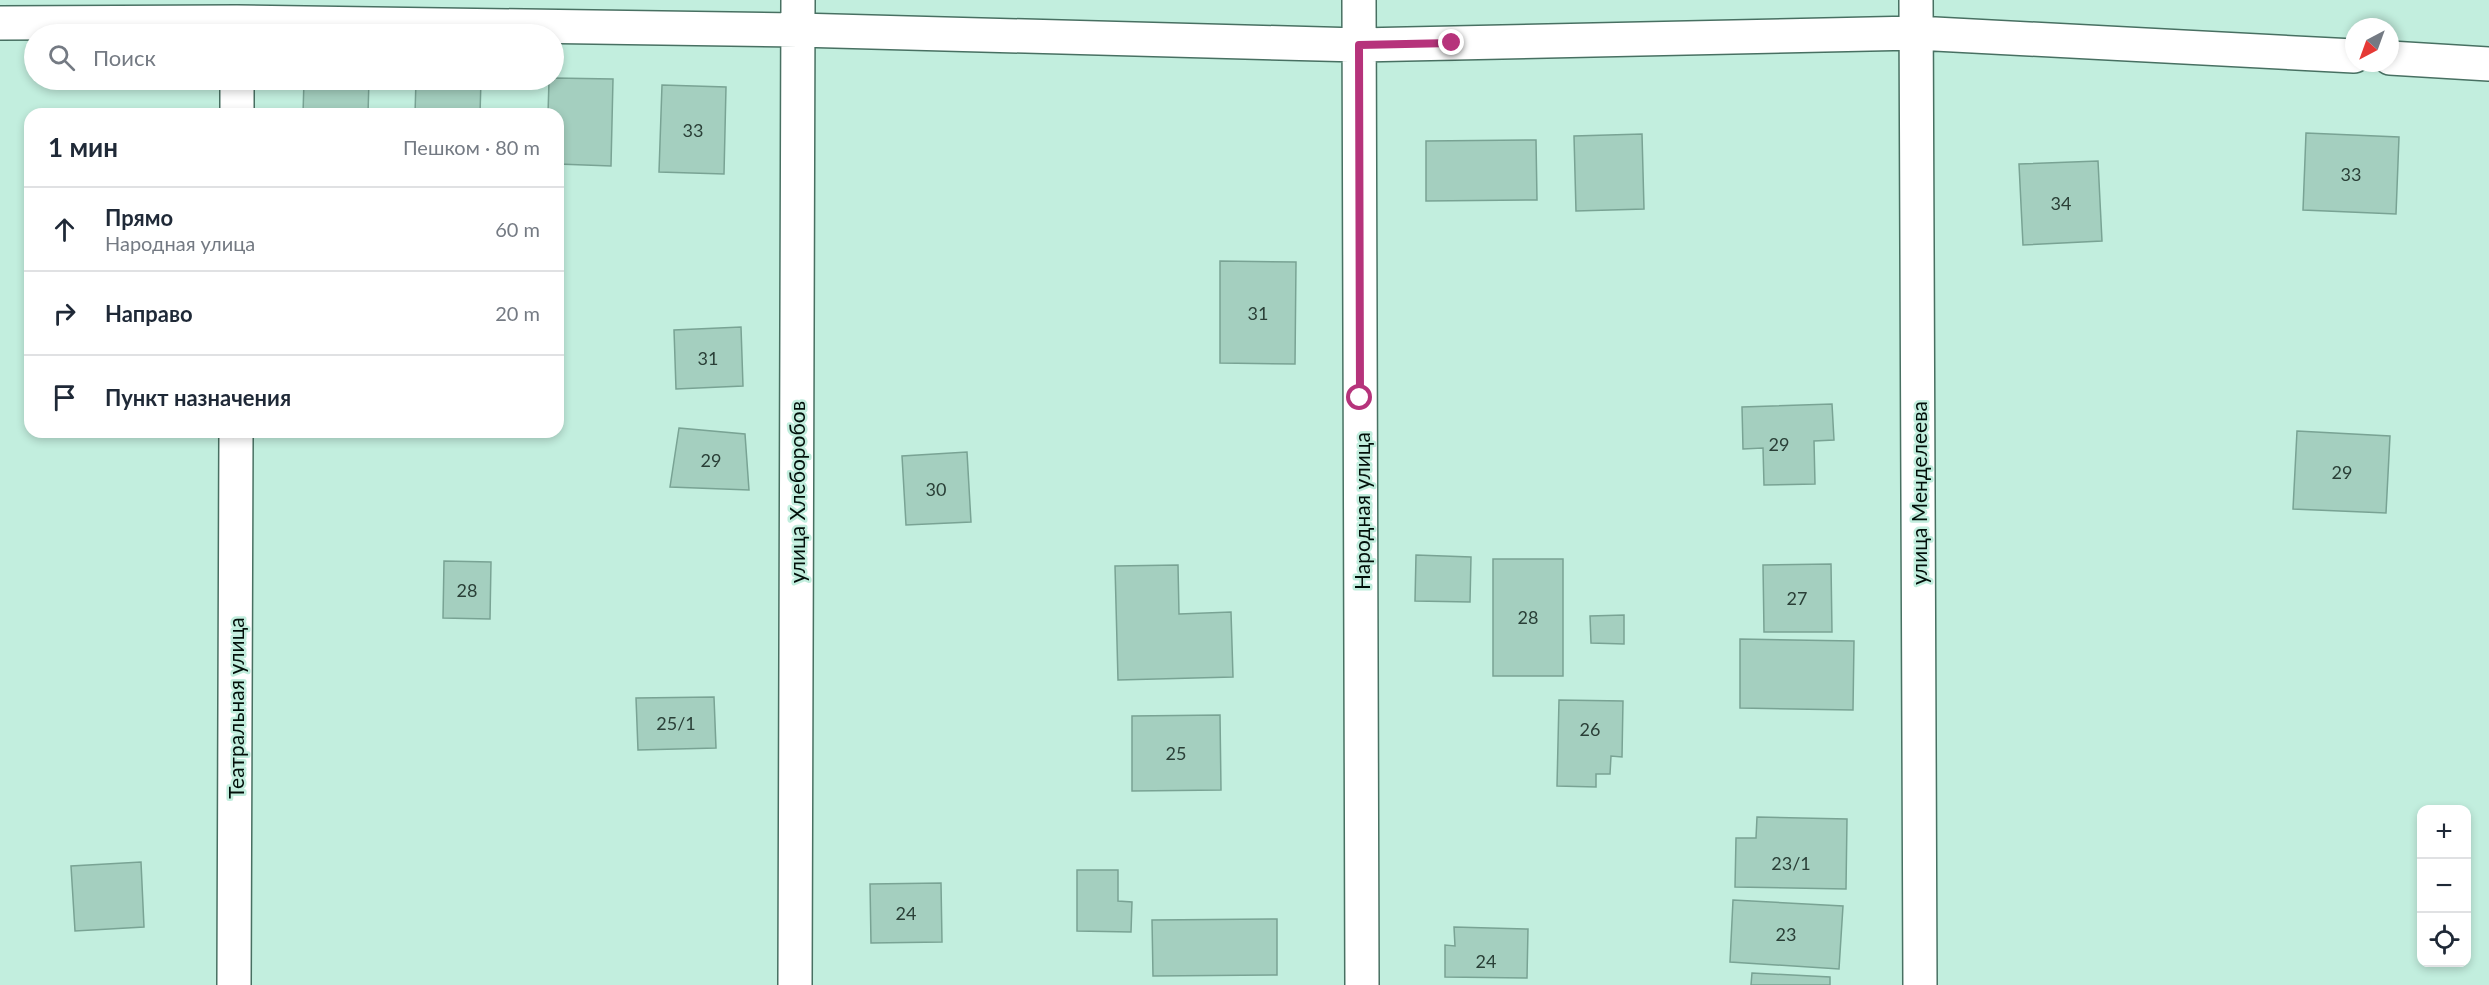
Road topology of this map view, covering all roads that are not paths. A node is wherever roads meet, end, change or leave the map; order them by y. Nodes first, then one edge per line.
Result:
1 (1359, 0) edge
2 (1916, 0) edge
3 (798, 15) edge
4 (237, 19) edge
5 (0, 23) edge
6 (1916, 33) junction
7 (1359, 45) junction
8 (2345, 57) edge
9 (2399, 59) edge
10 (2489, 64) edge
11 (237, 90) edge
12 (237, 108) edge
13 (236, 438) edge
14 (234, 985) edge
15 (795, 985) edge
16 (1362, 985) edge
17 (1920, 985) edge

1 - 7 street, Народная улица
2 - 6 street, улица Менделеева
3 - 4 street
3 - 7 street
3 - 15 street, улица Хлеборобов
4 - 5 street
6 - 7 street
6 - 8 street
6 - 17 street, улица Менделеева
7 - 16 street, Народная улица
9 - 10 street
11 - 12 street
13 - 14 street, Театральная улица

